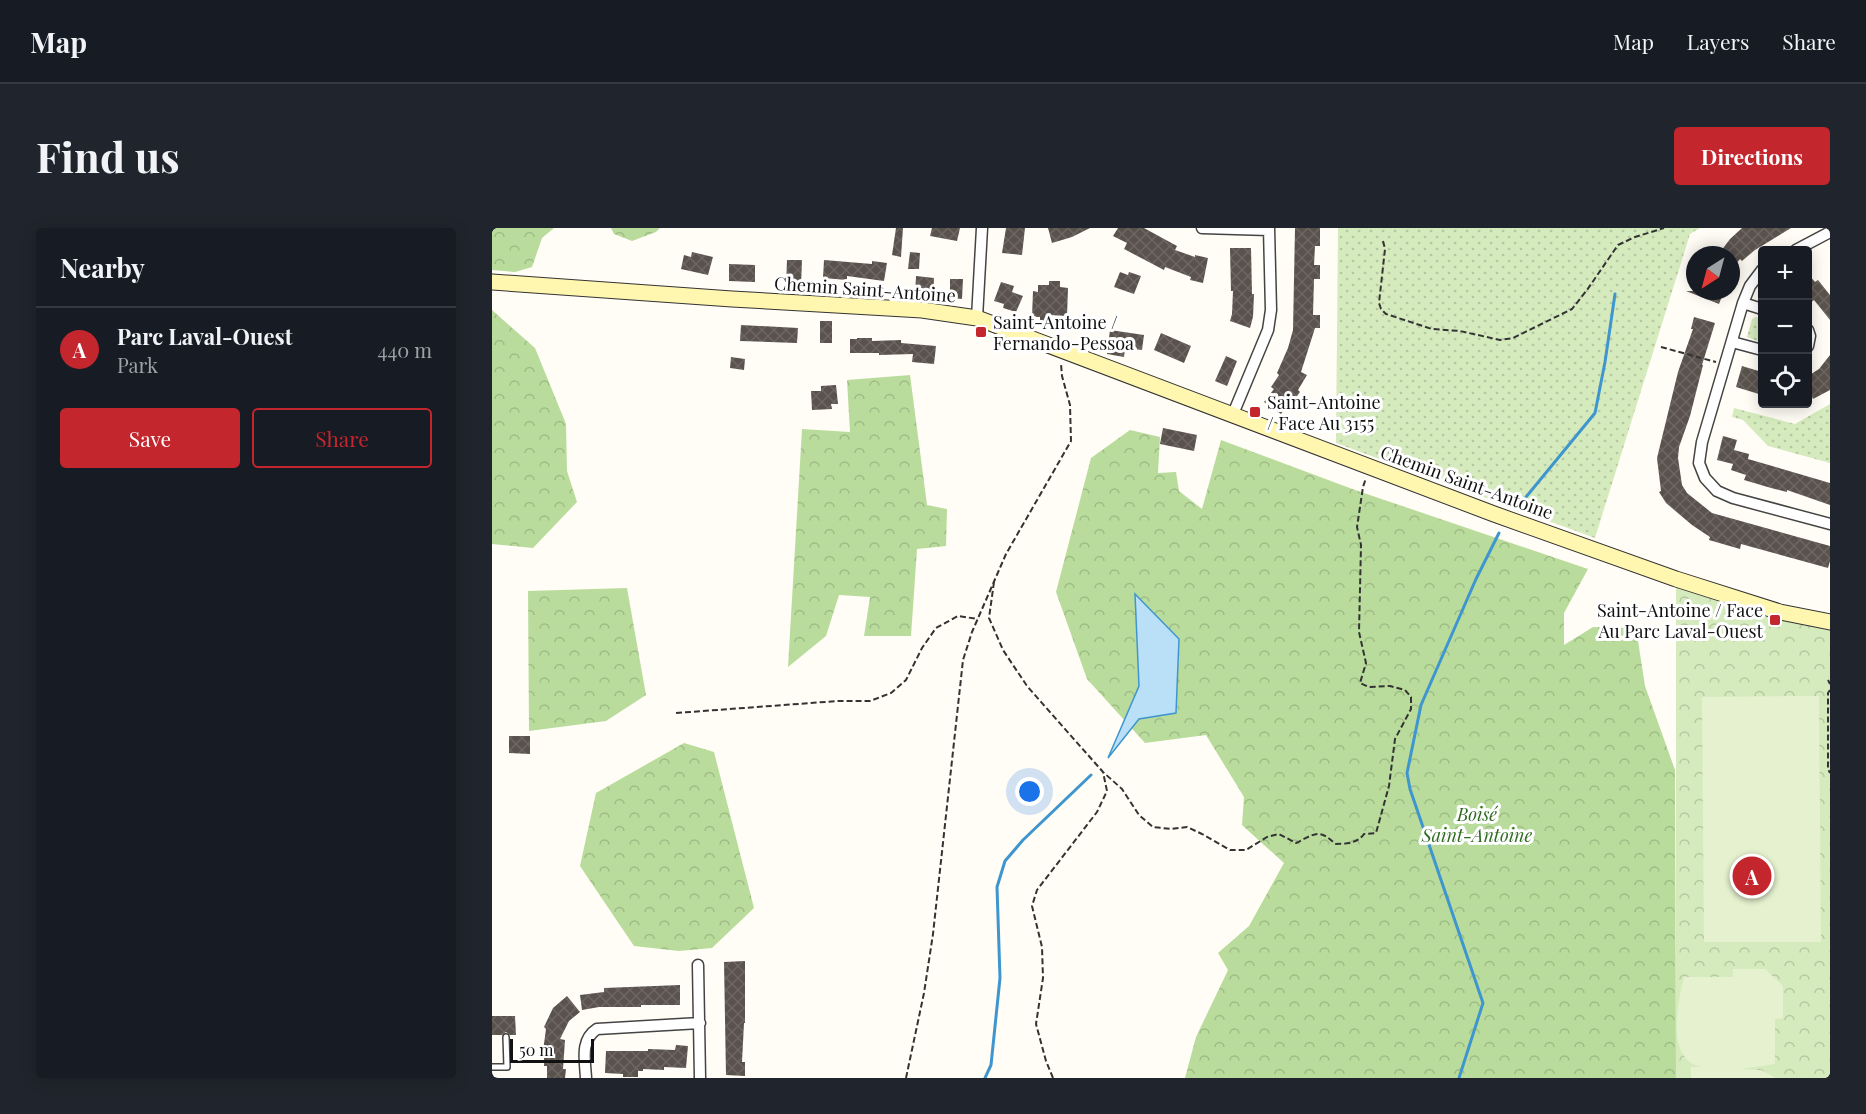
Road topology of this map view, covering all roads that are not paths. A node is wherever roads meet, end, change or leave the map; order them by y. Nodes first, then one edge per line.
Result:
1 (982, 228) edge
2 (1202, 228) edge
3 (1269, 229) edge
4 (1830, 232) edge
5 (1804, 246) edge
6 (1758, 275) edge
7 (492, 282) edge
8 (1743, 303) junction
9 (1758, 308) edge
10 (977, 318) junction
11 (1732, 342) junction
12 (1758, 349) edge
13 (1233, 414) junction
14 (1830, 524) edge
15 (1830, 622) edge
16 (699, 965) dead end
17 (700, 1023) junction
18 (506, 1037) dead end
19 (492, 1067) edge
20 (586, 1078) edge
21 (700, 1078) edge

1 - 10 street
2 - 3 street
3 - 13 street
4 - 5 street
6 - 8 street
7 - 10 street, Chemin Saint-Antoine
8 - 9 street
8 - 11 street
10 - 13 street, Chemin Saint-Antoine
11 - 12 street
11 - 14 street
13 - 15 street, Chemin Saint-Antoine
16 - 17 street
17 - 20 street
17 - 21 street
18 - 19 lane

